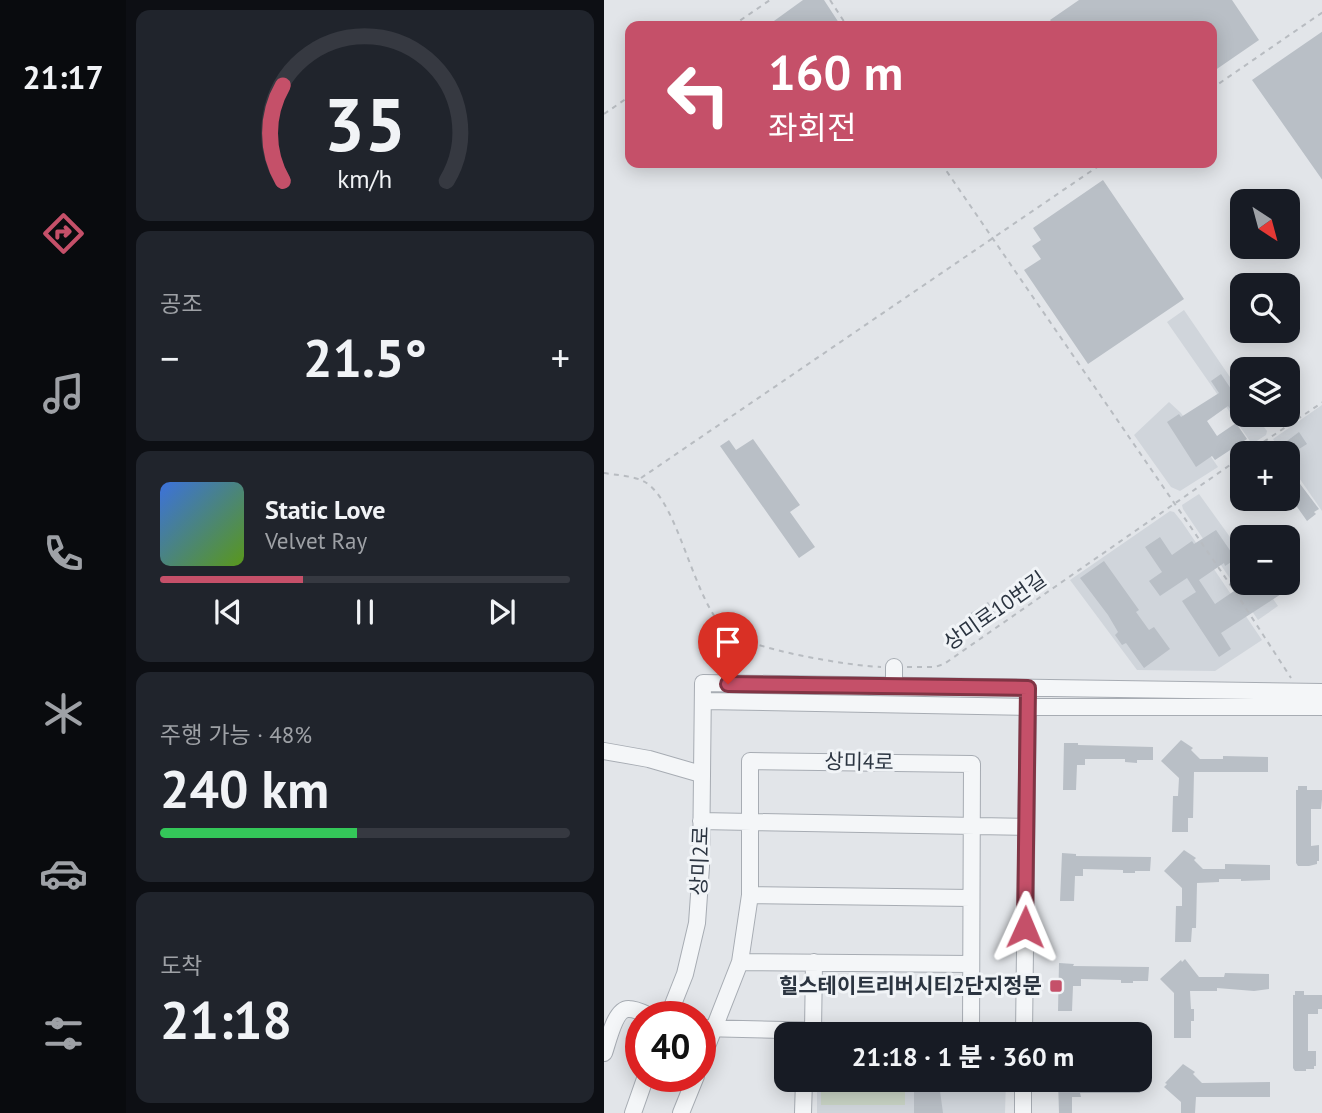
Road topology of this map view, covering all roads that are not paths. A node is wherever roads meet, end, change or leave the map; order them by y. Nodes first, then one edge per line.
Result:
1 (894, 667) road end
2 (894, 686) junction
3 (1028, 688) junction
4 (1322, 692) edge
5 (704, 701) junction
6 (1322, 706) edge
7 (1029, 707) junction
8 (604, 751) edge
9 (701, 774) junction
10 (701, 821) junction
11 (749, 824) junction
12 (971, 825) junction
13 (1026, 827) junction
14 (750, 895) junction
15 (971, 898) junction
16 (739, 962) junction
17 (814, 962) junction
18 (971, 964) junction
19 (674, 1001) edge
20 (716, 1009) edge
21 (625, 1010) edge
22 (809, 1022) edge
23 (971, 1022) edge
24 (1024, 1022) edge
25 (716, 1028) edge
26 (774, 1031) edge
27 (604, 1053) edge
28 (641, 1092) edge
29 (690, 1092) edge
30 (804, 1092) edge
31 (1023, 1092) edge
32 (633, 1113) edge
33 (682, 1113) edge
34 (803, 1113) edge
35 (1023, 1113) edge

1 - 2 street
2 - 3 street
2 - 5 street
3 - 4 street
3 - 7 street
5 - 7 street
5 - 9 street, 상미2로
6 - 7 street
7 - 13 street
8 - 9 street
9 - 10 street, 상미2로
10 - 11 street
10 - 19 street, 상미2로
11 - 12 street
11 - 12 street, 상미4로
11 - 14 street, 상미4로
12 - 13 street
12 - 15 street, 상미4로
13 - 24 street
14 - 15 street
14 - 16 street, 상미4로
15 - 18 street, 상미4로
16 - 17 street
16 - 20 street, 상미4로
17 - 18 street
17 - 22 street
18 - 23 street, 상미4로
21 - 27 street
25 - 26 street
28 - 32 street
29 - 33 street
30 - 34 street
31 - 35 street

